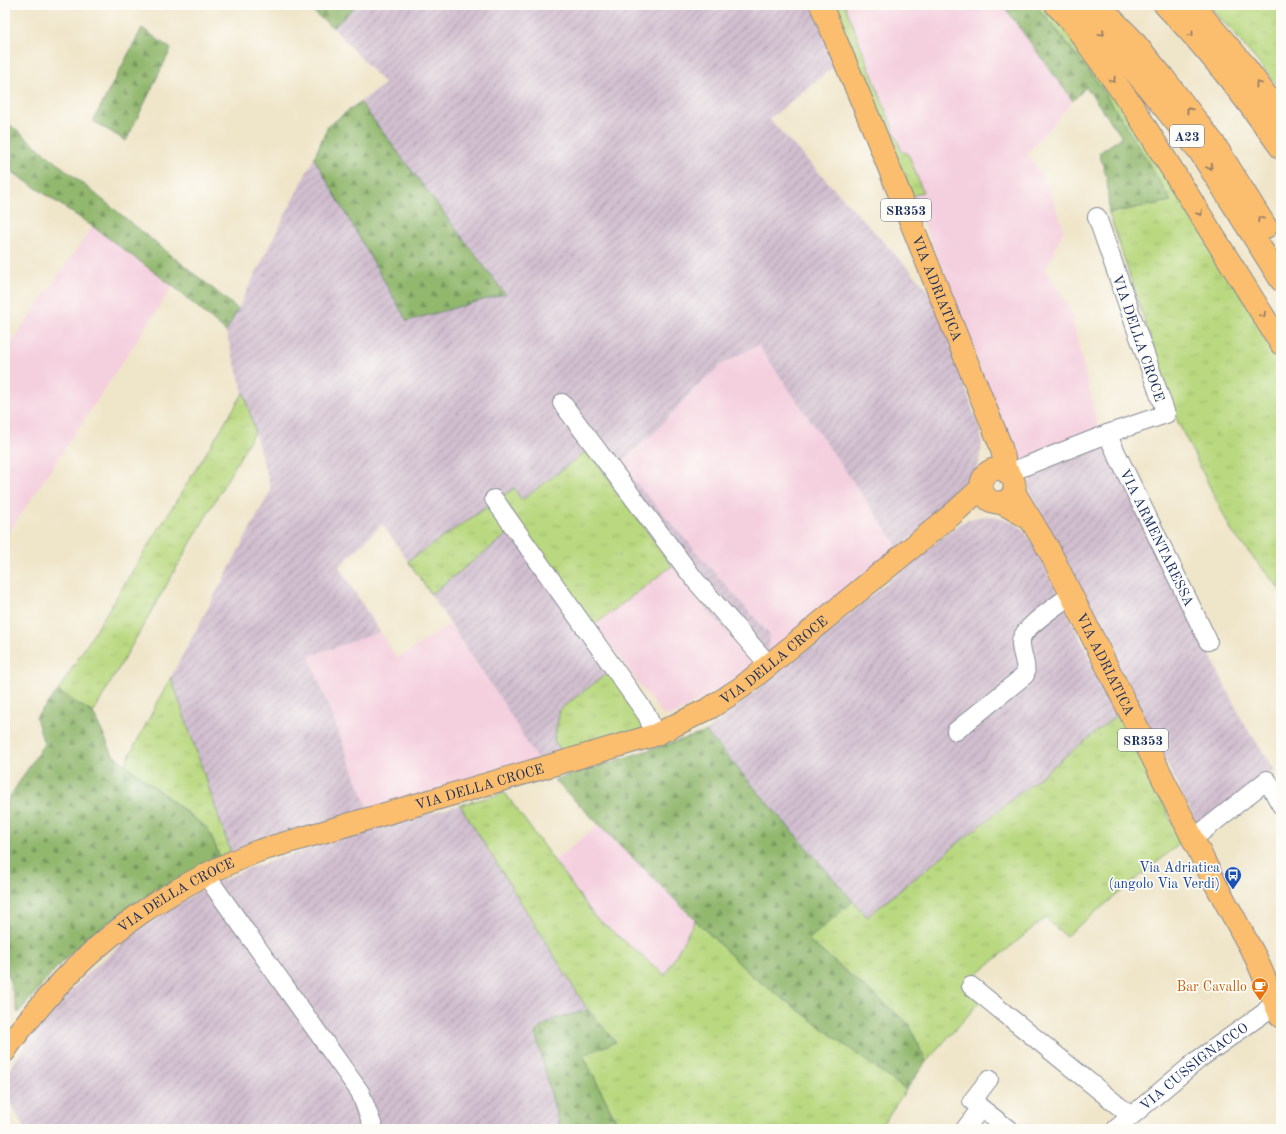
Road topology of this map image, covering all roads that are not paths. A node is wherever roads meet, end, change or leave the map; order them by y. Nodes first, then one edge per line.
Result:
1 (821, 5) edge
2 (1056, 5) edge
3 (1075, 5) edge
4 (1098, 5) edge
5 (1165, 5) edge
6 (1193, 5) edge
7 (1281, 115) edge
8 (1281, 148) edge
9 (1097, 217) dead end
10 (1281, 252) edge
11 (1281, 280) edge
12 (1281, 344) edge
13 (562, 403) dead end
14 (1107, 434) junction
15 (997, 487) junction
16 (494, 499) dead end
17 (1071, 595) junction
18 (1208, 641) dead end
19 (769, 665) junction
20 (956, 731) dead end
21 (656, 735) junction
22 (1281, 805) edge
23 (1193, 839) junction
24 (205, 874) junction
25 (971, 986) dead end
26 (1277, 995) edge
27 (1281, 1017) edge
28 (1254, 1020) junction
29 (1281, 1023) edge
30 (5, 1051) edge
31 (989, 1079) dead end
32 (981, 1108) junction
33 (1131, 1116) junction
34 (374, 1129) edge
35 (965, 1129) edge
36 (1008, 1129) edge
37 (1116, 1129) edge

1 - 15 main road, VIA ADRIATICA / SR353
2 -> 12 main road, A23
3 -> 11 main road, A23
10 -> 4 main road, A23
5 -> 8 main road
7 -> 6 main road
9 - 14 street, VIA DELLA CROCE
13 - 19 street
14 - 15 street, VIA DELLA CROCE
14 - 18 street, VIA ARMENTARESSA
15 - 17 main road, VIA ADRIATICA / SR353
15 - 19 main road, VIA DELLA CROCE
16 - 21 street
17 - 20 street
17 - 23 main road, VIA ADRIATICA / SR353
19 - 21 main road, VIA DELLA CROCE
21 - 24 main road, VIA DELLA CROCE
22 - 23 street
23 - 26 main road, VIA ADRIATICA / SR353
24 - 30 main road, VIA DELLA CROCE
24 - 34 street
25 - 33 street
26 - 27 main road, VIA ADRIATICA / SR353
26 - 28 street, VIA CUSSIGNACCO
28 - 29 street, VIA CUSSIGNACCO
28 - 33 street, VIA CUSSIGNACCO
31 - 32 street
32 - 35 street
32 - 36 street
33 - 37 street, VIA CUSSIGNACCO

